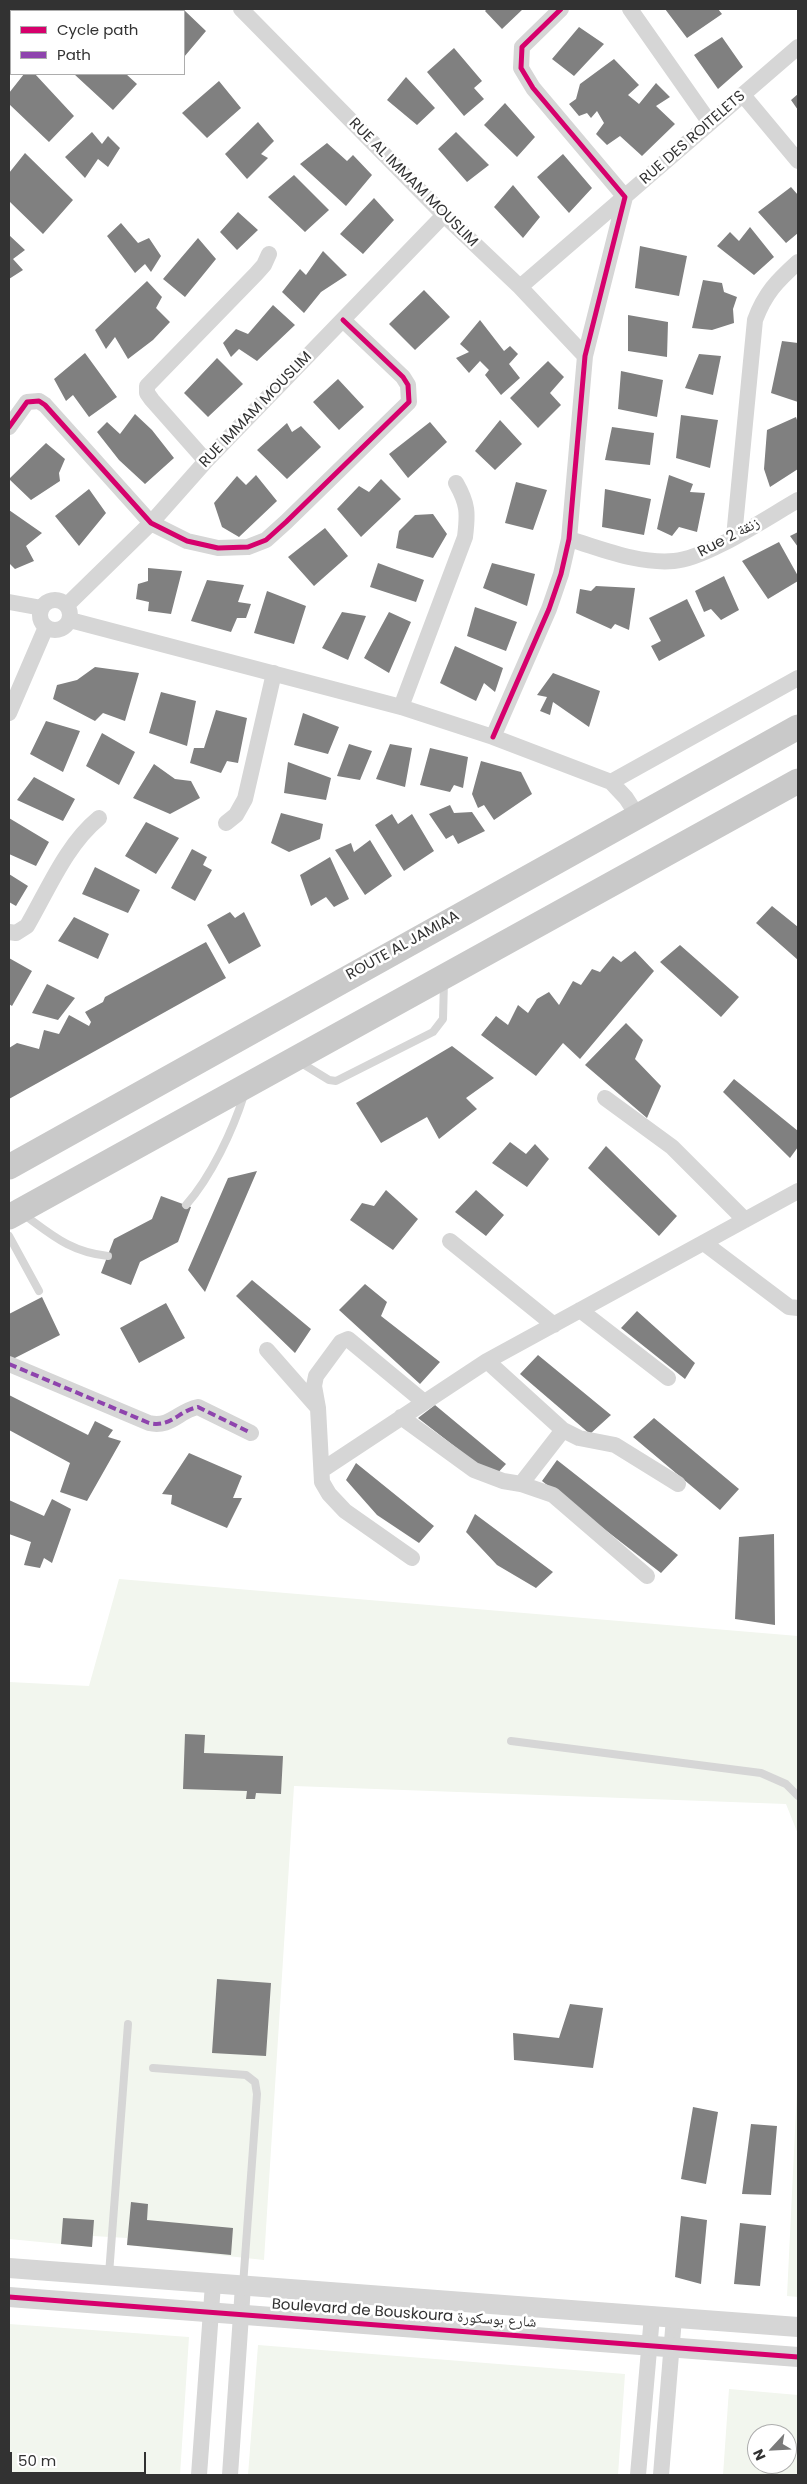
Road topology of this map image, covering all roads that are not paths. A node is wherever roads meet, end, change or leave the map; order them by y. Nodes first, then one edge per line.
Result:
1 (241, 9) edge
2 (561, 9) edge
3 (630, 9) edge
4 (798, 47) edge
5 (743, 94) junction
6 (710, 123) junction
7 (798, 161) edge
8 (625, 197) junction
9 (444, 215) junction
10 (268, 254) dead end
11 (798, 262) edge
12 (520, 288) junction
13 (343, 320) junction
14 (585, 356) junction
15 (9, 427) edge
16 (206, 460) junction
17 (456, 483) dead end
18 (798, 500) edge
19 (151, 523) junction
20 (734, 536) junction
21 (569, 539) junction
22 (9, 602) edge
23 (42, 608) junction
24 (69, 613) junction
25 (46, 627) junction
26 (274, 673) junction
27 (798, 678) edge
28 (401, 707) junction
29 (9, 712) edge
30 (798, 727) edge
31 (493, 737) junction
32 (798, 781) edge
33 (611, 782) junction
34 (637, 815) junction
35 (99, 818) dead end
36 (226, 823) dead end
37 (9, 932) edge
38 (444, 976) junction
39 (294, 1059) junction
40 (247, 1086) junction
41 (605, 1098) dead end
42 (9, 1167) edge
43 (798, 1192) edge
44 (186, 1205) dead end
45 (14, 1214) edge
46 (745, 1220) junction
47 (9, 1236) edge
48 (450, 1241) dead end
49 (704, 1243) junction
50 (108, 1256) dead end
51 (40, 1291) dead end
52 (798, 1308) edge
53 (580, 1310) junction
54 (554, 1325) junction
55 (267, 1350) dead end
56 (487, 1361) junction
57 (9, 1364) edge
58 (668, 1378) dead end
59 (424, 1402) junction
60 (318, 1408) junction
61 (401, 1417) junction
62 (563, 1430) junction
63 (251, 1433) dead end
64 (322, 1470) junction
65 (522, 1484) junction
66 (678, 1484) dead end
67 (412, 1558) dead end
68 (647, 1576) dead end
69 (511, 1742) dead end
70 (798, 1796) edge
71 (128, 2024) dead end
72 (153, 2068) dead end
73 (9, 2268) edge
74 (109, 2276) junction
75 (213, 2284) junction
76 (243, 2286) junction
77 (9, 2297) edge
78 (210, 2312) junction
79 (242, 2314) junction
80 (652, 2316) junction
81 (674, 2318) junction
82 (798, 2327) edge
83 (648, 2345) junction
84 (670, 2347) junction
85 (798, 2357) edge
86 (200, 2475) edge
87 (230, 2475) edge
88 (638, 2475) edge
89 (661, 2475) edge

1 - 9 street, RUE AL IMMAM MOUSLIM
2 - 8 street
3 - 6 street
4 - 5 street, RUE DES ROITELETS
5 - 6 street, RUE DES ROITELETS
5 - 7 street
6 - 8 street, RUE DES ROITELETS
8 - 12 street, RUE DES ROITELETS
8 - 14 street
9 - 12 street, RUE AL IMMAM MOUSLIM
9 - 13 street, RUE IMMAM MOUSLIM
10 - 16 street
11 - 20 street
12 - 14 street, RUE AL IMMAM MOUSLIM
13 - 16 street, RUE IMMAM MOUSLIM
13 - 19 street
14 - 21 street
15 - 19 street
16 - 19 street, RUE IMMAM MOUSLIM
17 - 28 street
18 - 20 street, Rue 2 زنقة
19 - 24 street, RUE IMMAM MOUSLIM
20 - 21 street, Rue 2 زنقة
21 - 31 street
22 - 23 street
23 - 24 street
23 - 25 street
24 - 25 street
24 - 26 street
25 - 29 street
26 - 28 street
26 - 36 street
27 - 33 street
28 - 31 street
30 - 34 main road, ROUTE AL JAMIAA
31 - 33 street
32 - 38 main road
33 - 34 street
34 - 42 main road, ROUTE AL JAMIAA
35 - 37 street
38 - 39 main road
38 - 39 lane
39 - 40 main road
40 - 44 lane
40 - 45 main road
41 - 46 street
43 - 46 street
45 - 50 lane
46 - 49 street
47 - 51 lane
48 - 54 street
49 - 52 street
49 - 53 street
53 - 54 street
53 - 58 street
54 - 56 street
55 - 60 street
56 - 59 street
56 - 62 street
57 - 63 street
59 - 60 street
59 - 61 street
60 - 64 street
61 - 64 street
61 - 65 street
62 - 65 street
62 - 66 street
64 - 67 street
65 - 68 street
69 - 70 lane
71 - 74 lane
72 - 76 lane
73 - 74 street, Boulevard de Bouskoura شارع بوسكورة
74 - 75 street, Boulevard de Bouskoura شارع بوسكورة
75 - 76 street, Boulevard de Bouskoura شارع بوسكورة
75 - 78 street
76 - 79 street
76 - 80 street, Boulevard de Bouskoura شارع بوسكورة
77 - 78 street, Boulevard de Bouskoura شارع بوسكورة
78 - 79 street, Boulevard de Bouskoura شارع بوسكورة
78 - 86 street
79 - 83 street, Boulevard de Bouskoura شارع بوسكورة
79 - 87 street
80 - 81 street, Boulevard de Bouskoura شارع بوسكورة
80 - 83 street
81 - 82 street, Boulevard de Bouskoura شارع بوسكورة
81 - 84 street
83 - 84 street, Boulevard de Bouskoura شارع بوسكورة
83 - 88 street
84 - 85 street, Boulevard de Bouskoura شارع بوسكورة
84 - 89 street

